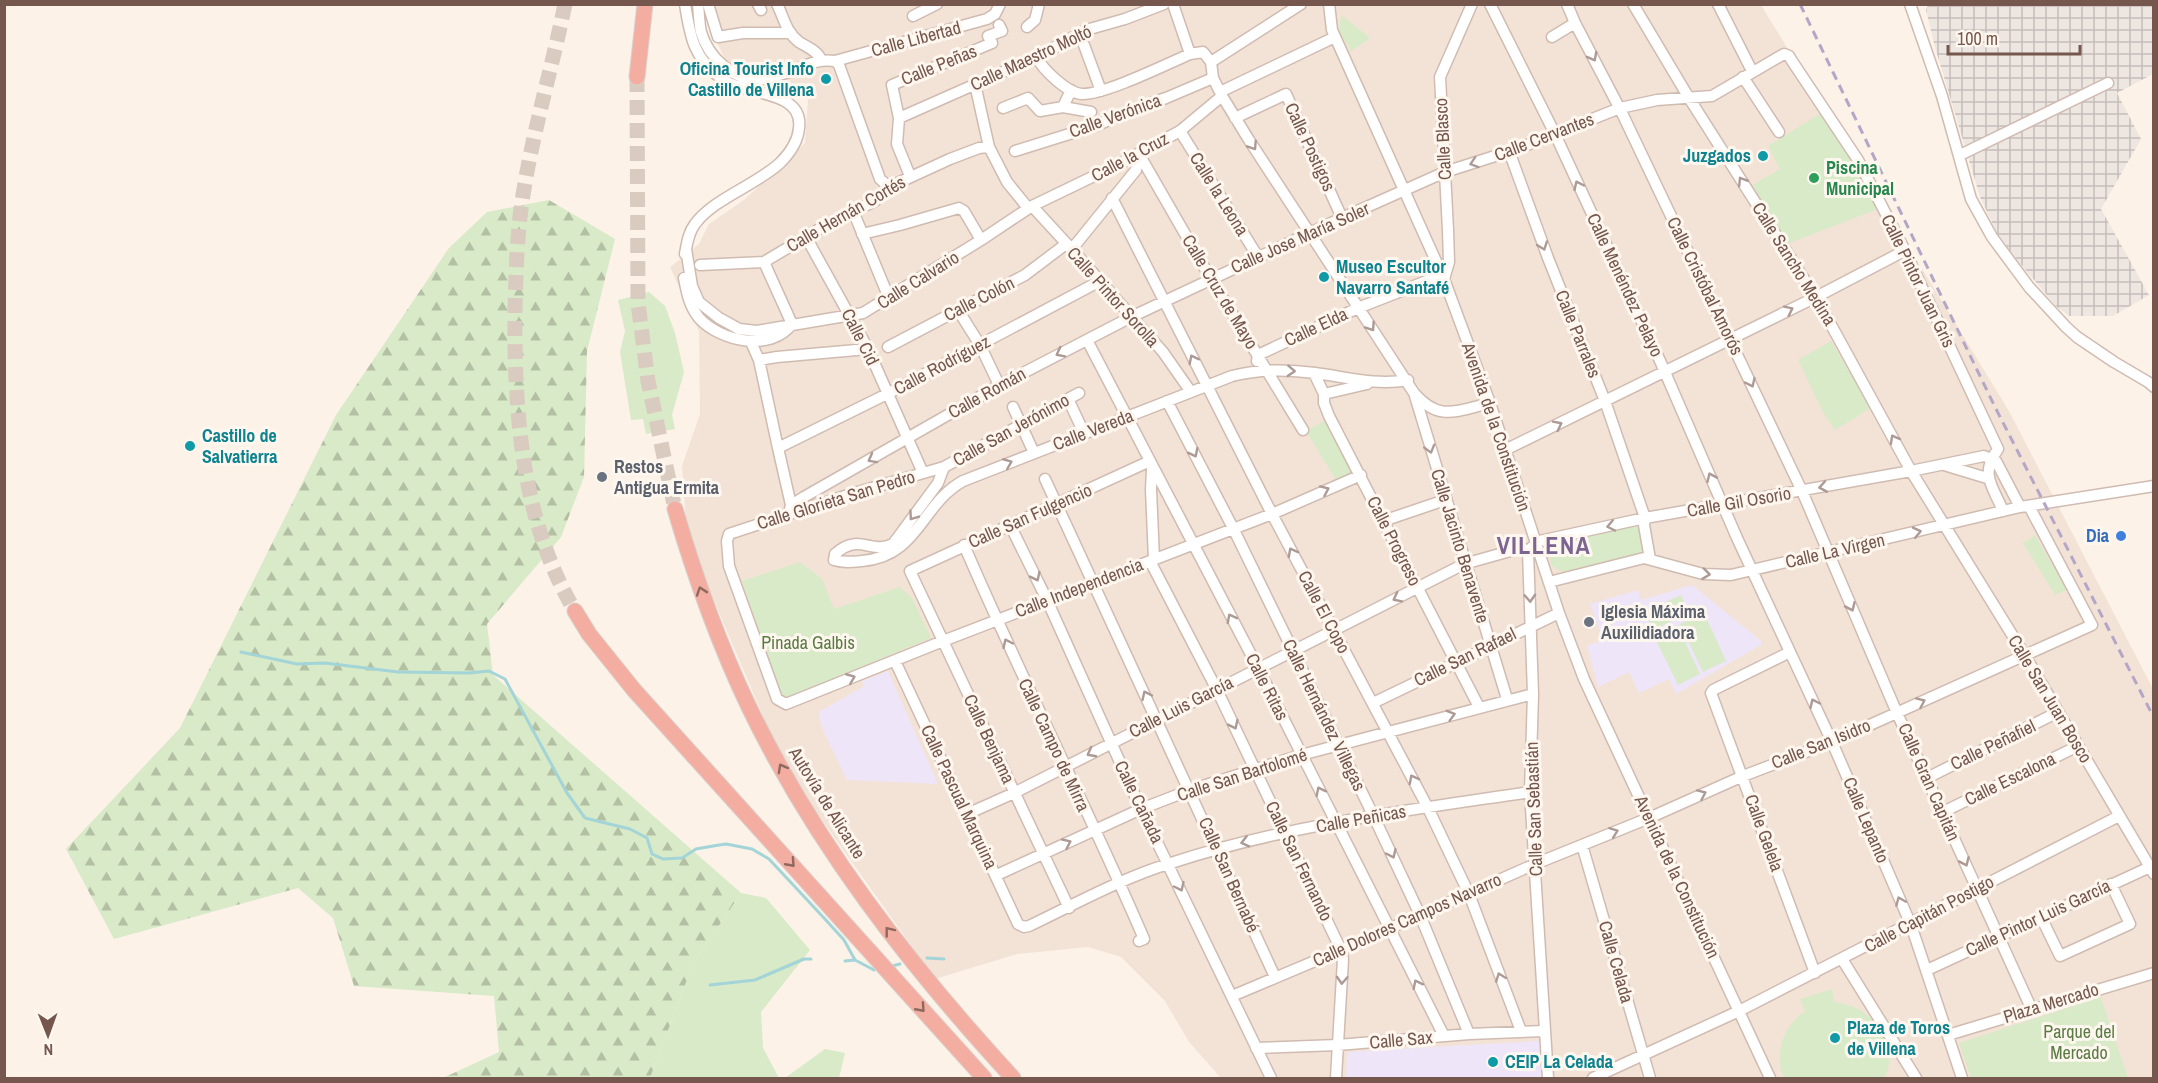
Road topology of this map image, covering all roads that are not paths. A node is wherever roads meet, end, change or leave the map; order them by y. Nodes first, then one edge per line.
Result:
1 (645, 4) edge
2 (698, 4) edge
3 (708, 4) edge
4 (777, 4) edge
5 (937, 4) edge
6 (1039, 4) edge
7 (1301, 4) edge
8 (1329, 4) edge
9 (1472, 4) edge
10 (1490, 4) edge
11 (1567, 4) edge
12 (1718, 4) edge
13 (1910, 4) edge
14 (685, 5) edge
15 (1173, 6) edge
16 (1634, 6) edge
17 (997, 9) edge
18 (913, 16) dead end
19 (1575, 23) junction
20 (999, 25) dead end
21 (1027, 27) dead end
22 (791, 33) junction
23 (1335, 37) junction
24 (1552, 37) dead end
25 (1084, 45) dead end
26 (1190, 54) junction
27 (1779, 55) joint
28 (1037, 57) junction
29 (821, 60) junction
30 (1209, 60) junction
31 (837, 63) junction
32 (1748, 74) junction
33 (637, 76) tunnel mouth
34 (1213, 78) junction
35 (2108, 83) dead end
36 (975, 84) junction
37 (1071, 90) junction
38 (1101, 91) junction
39 (1221, 94) junction
40 (1689, 98) junction
41 (1063, 107) junction
42 (1003, 108) dead end
43 (1620, 108) junction
44 (1091, 112) dead end
45 (899, 118) junction
46 (1235, 118) junction
47 (1180, 131) junction
48 (1779, 132) dead end
49 (1555, 134) junction
50 (989, 147) junction
51 (1509, 151) junction
52 (1015, 152) dead end
53 (1139, 154) junction
54 (1960, 155) junction
55 (1445, 172) junction
56 (910, 176) junction
57 (889, 187) junction
58 (1404, 192) junction
59 (1112, 198) junction
60 (1030, 207) junction
61 (853, 211) junction
62 (1342, 218) junction
63 (1310, 233) junction
64 (862, 234) junction
65 (806, 237) junction
66 (981, 240) junction
67 (1069, 247) junction
68 (686, 249) junction
69 (1905, 251) junction
70 (1258, 256) junction
71 (764, 262) junction
72 (700, 265) dead end
73 (1443, 277) junction
74 (1210, 279) junction
75 (1100, 281) junction
76 (1816, 297) junction
77 (889, 298) junction
78 (1164, 302) junction
79 (1358, 308) junction
80 (958, 310) junction
81 (850, 315) junction
82 (1131, 317) junction
83 (792, 324) junction
84 (1730, 338) junction
85 (1087, 340) junction
86 (752, 342) junction
87 (980, 345) junction
88 (888, 347) dead end
89 (868, 349) junction
90 (1258, 355) junction
91 (759, 360) junction
92 (1267, 370) junction
93 (1665, 371) junction
94 (1314, 373) junction
95 (1232, 376) junction
96 (1407, 380) junction
97 (1374, 383) junction
98 (1208, 384) junction
99 (999, 385) junction
100 (2154, 387) edge
101 (1191, 392) junction
102 (1079, 393) dead end
103 (1414, 393) junction
104 (887, 394) junction
105 (1324, 394) junction
106 (1068, 399) junction
107 (1167, 401) junction
108 (1605, 401) junction
109 (1490, 404) junction
110 (1013, 408) dead end
111 (1128, 417) junction
112 (1022, 425) junction
113 (1303, 430) dead end
114 (1084, 433) junction
115 (907, 439) junction
116 (781, 447) junction
117 (1505, 450) junction
118 (1034, 453) junction
119 (1988, 457) junction
120 (1944, 464) junction
121 (1151, 465) junction
122 (944, 467) junction
123 (1911, 471) junction
124 (923, 473) junction
125 (844, 474) junction
126 (1360, 475) junction
127 (1045, 478) dead end
128 (1987, 478) junction
129 (954, 486) junction
130 (2154, 486) edge
131 (1802, 491) junction
132 (851, 494) junction
133 (1445, 500) junction
134 (1057, 504) junction
135 (1724, 505) junction
136 (2024, 507) junction
137 (675, 509) tunnel mouth
138 (790, 510) junction
139 (2003, 511) junction
140 (1272, 514) junction
141 (1645, 518) junction
142 (1383, 521) junction
143 (1010, 525) junction
144 (1945, 526) junction
145 (1233, 528) junction
146 (1535, 542) junction
147 (1193, 544) junction
148 (964, 545) junction
149 (897, 547) junction
150 (1528, 551) junction
151 (1829, 553) junction
152 (1650, 559) junction
153 (1152, 560) junction
154 (1464, 564) junction
155 (1751, 569) junction
156 (910, 571) joint
157 (1549, 582) junction
158 (1094, 583) junction
159 (1418, 587) junction
160 (1047, 600) junction
161 (574, 611) tunnel mouth
162 (1559, 613) junction
163 (996, 620) junction
164 (1531, 625) junction
165 (2092, 625) joint
166 (1334, 631) junction
167 (944, 641) junction
168 (1490, 645) junction
169 (1790, 651) junction
170 (1293, 652) junction
171 (2025, 656) junction
172 (895, 660) junction
173 (1455, 663) junction
174 (1257, 668) junction
175 (1217, 690) junction
176 (1533, 694) junction
177 (1507, 699) junction
178 (796, 700) joint
179 (1373, 703) junction
180 (1479, 707) junction
181 (1897, 712) junction
182 (2058, 712) junction
183 (1157, 720) junction
184 (1389, 733) junction
185 (1832, 741) junction
186 (1111, 742) junction
187 (1339, 745) junction
188 (2078, 746) junction
189 (1301, 755) junction
190 (1065, 767) junction
191 (1255, 769) junction
192 (1743, 776) junction
193 (1927, 778) junction
194 (1190, 789) junction
195 (1530, 792) junction
196 (1014, 793) junction
197 (1428, 808) junction
198 (1141, 809) junction
199 (1943, 812) junction
200 (967, 814) junction
201 (2119, 816) junction
202 (1374, 817) junction
203 (1649, 818) junction
204 (1337, 823) junction
205 (1094, 830) junction
206 (1285, 833) junction
207 (1582, 844) junction
208 (1217, 849) junction
209 (1042, 854) junction
210 (1169, 863) junction
211 (1535, 864) junction
212 (2152, 871) edge
213 (996, 878) junction
214 (1120, 884) junction
215 (2111, 884) junction
216 (1977, 888) junction
217 (1469, 894) junction
218 (1069, 908) junction
219 (1420, 915) junction
220 (2041, 917) junction
221 (1911, 925) junction
222 (1029, 926) joint
223 (1389, 929) junction
224 (1999, 937) junction
225 (1139, 941) dead end
226 (1341, 950) junction
227 (1842, 959) junction
228 (1927, 970) junction
229 (1815, 973) junction
230 (2154, 973) edge
231 (1275, 977) junction
232 (1232, 996) junction
233 (2032, 1010) junction
234 (1739, 1011) junction
235 (1521, 1031) junction
236 (1545, 1031) junction
237 (1469, 1034) junction
238 (1948, 1035) junction
239 (1444, 1036) junction
240 (1752, 1044) junction
241 (1338, 1045) junction
242 (1256, 1048) junction
243 (1643, 1056) junction
244 (984, 1078) edge
245 (1013, 1078) edge
246 (1271, 1078) edge
247 (1336, 1078) edge
248 (1548, 1078) edge
249 (1593, 1078) edge
250 (1650, 1078) edge
251 (1762, 1078) edge
252 (1770, 1078) edge
253 (1916, 1078) edge
254 (1962, 1078) edge

1 - 33 highway
2 - 29 street
3 - 22 street
4 - 22 street
5 - 18 street
6 - 21 street
7 - 30 street
8 - 23 street, Avenida de la Constitución
9 - 55 street, Calle Blasco
10 - 49 street, Calle Menéndez Pelayo
11 - 19 street, Calle Cristóbal Amorós
12 - 32 street
13 - 54 street
14 - 68 street
15 - 26 street
15 - 28 street, Calle Maestro Moltó
16 - 40 street, Calle Sancho Medina
17 - 31 street, Calle Libertad
19 - 24 street
19 -> 43 street, Calle Cristóbal Amorós
20 - 45 street, Calle Peñas
22 - 29 street
23 - 39 street, Calle la Cruz
23 - 58 street, Avenida de la Constitución
25 - 38 street
26 - 30 street
26 - 38 street
27 - 32 street, Calle Cervantes
27 - 69 street, Calle Pintor Juan Gris
28 - 36 street, Calle Maestro Moltó
28 - 37 street
29 - 31 street, Calle Libertad
30 - 34 street
31 - 57 street
32 - 40 street, Calle Cervantes
32 - 48 street
34 - 39 street
34 - 52 street, Calle Verónica
35 - 54 street
36 - 45 street, Calle Maestro Moltó
36 - 50 street, Calle Pintor Sorolla
37 - 38 street
37 - 41 street
39 - 46 street
39 - 47 street, Calle la Cruz
40 - 43 street, Calle Cervantes
76 -> 40 street, Calle Sancho Medina
41 - 42 street
41 - 44 street
43 - 49 street, Calle Cervantes
43 - 84 street, Calle Cristóbal Amorós
45 - 56 street
46 - 62 street, Calle Postigos
46 -> 63 street
47 - 53 street, Calle la Cruz
47 - 70 street, Calle la Leona
49 - 51 street, Calle Cervantes
93 -> 49 street, Calle Menéndez Pelayo
50 - 56 street, Calle Hernán Cortés
50 - 60 street, Calle Pintor Sorolla
51 -> 55 street, Calle Cervantes
51 -> 108 street, Calle Parrales
53 - 59 street, Calle Colón
53 - 60 street, Calle la Cruz
53 - 74 street, Calle Cruz de Mayo
54 - 100 street
55 - 58 street, Calle Cervantes
55 - 73 street, Calle Blasco
56 - 57 street, Calle Hernán Cortés
57 - 61 street, Calle Hernán Cortés
58 - 62 street, Calle Jose María Soler
58 - 73 street, Avenida de la Constitución
59 - 67 street, Calle Colón
59 - 78 street, Calle El Copo
60 - 66 street, Calle Calvario
60 - 67 street, Calle Pintor Sorolla
61 - 64 street
61 - 65 street, Calle Hernán Cortés
62 - 63 street, Calle Jose María Soler
63 - 70 street, Calle Jose María Soler
63 - 79 street
64 - 66 street
64 - 77 street
65 - 71 street, Calle Hernán Cortés
65 - 81 street, Calle Cid
66 - 77 street, Calle Calvario
67 - 75 street, Calle Pintor Sorolla
67 - 80 street, Calle Colón
68 - 83 street, Calle Calvario
68 - 86 street
69 - 76 street
69 - 119 street, Calle Pintor Juan Gris
70 - 74 street, Calle Jose María Soler
71 - 72 street, Calle Hernán Cortés
71 - 83 street
73 - 79 street, Calle Elda
73 - 109 street, Avenida de la Constitución
74 - 78 street, Calle Jose María Soler
74 - 90 street, Calle Cruz de Mayo
75 - 82 street, Calle Pintor Sorolla
75 - 87 street, Calle Rodríguez
84 -> 76 street
123 -> 76 street, Calle Sancho Medina
77 - 81 street, Calle Calvario
78 - 82 street, Calle Jose María Soler
98 -> 78 street, Calle El Copo
79 - 90 street, Calle Elda
79 -> 96 street
80 - 87 street
80 - 88 street, Calle Colón
81 - 83 street, Calle Calvario
81 - 89 street, Calle Cid
82 - 85 street, Calle Román
82 - 101 street, Calle Pintor Sorolla
83 - 86 street, Calle Calvario
84 - 93 street
84 -> 131 street, Calle Cristóbal Amorós
85 -> 99 street, Calle Román
85 - 111 street, Calle Ritas
86 - 91 street
87 - 99 street
87 - 104 street, Calle Rodríguez
89 - 91 street
89 - 104 street, Calle Cid
90 - 92 street, Calle Cruz de Mayo
90 - 95 street, Calle Vereda
91 - 116 street
92 -> 94 street, Calle Vereda
92 - 95 street, Calle Vereda
92 - 113 street, Calle Cruz de Mayo
93 - 108 street
135 -> 93 street, Calle Menéndez Pelayo
94 - 97 street, Calle Vereda
94 - 105 street, Calle Progreso
95 - 98 street, Calle Vereda
96 - 97 street
96 - 103 street
97 - 105 street
98 - 101 street, Calle Vereda
98 - 140 street, Calle El Copo
99 - 115 street, Calle Román
101 - 107 street, Calle Vereda
102 - 106 street, Calle San Jerónimo
103 - 109 street
103 -> 133 street, Calle Jacinto Benavente
104 - 115 street, Calle Cid
104 - 116 street, Calle Rodríguez
105 - 126 street, Calle Progreso
106 - 112 street, Calle San Jerónimo
106 - 114 street
107 - 111 street, Calle Vereda
107 -> 145 street, Calle Hernández Villegas
117 -> 108 street
108 - 141 street, Calle Parrales
109 - 117 street, Avenida de la Constitución
110 - 112 street
111 - 114 street, Calle Vereda
111 - 121 street, Calle Ritas
112 - 118 street
112 - 122 street, Calle San Jerónimo
114 - 118 street, Calle Vereda
115 - 124 street, Calle Cid
115 -> 125 street, Calle Román
116 - 138 street
117 - 146 street, Avenida de la Constitución
129 -> 118 street, Calle Vereda
119 - 120 street, Calle Gil Osorio
119 - 128 street, Calle Pintor Juan Gris
119 - 136 street, Calle Pintor Juan Gris
120 - 123 street, Calle Gil Osorio
120 - 128 street
121 - 134 street, Calle San Fulgencio
121 - 147 street, Calle Ritas
121 - 153 street, Calle San Fernando
122 - 124 street, Calle Glorieta San Pedro
122 - 129 street
122 -> 149 street
123 -> 131 street, Calle Gil Osorio
123 - 144 street, Calle Sancho Medina
124 - 132 street, Calle Glorieta San Pedro
125 - 132 street
125 - 138 street, Calle Román
140 -> 126 street, Calle Independencia
126 - 142 street, Calle Progreso
127 - 134 street, Calle San Bernabé
128 - 139 street
129 - 149 street
130 - 136 street, Calle La Virgen
131 - 135 street, Calle Gil Osorio
131 - 151 street, Calle Cristóbal Amorós
132 - 138 street, Calle Glorieta San Pedro
133 - 142 street
133 - 154 street, Calle Jacinto Benavente
134 - 143 street, Calle San Fulgencio
134 - 158 street, Calle San Bernabé
135 - 141 street, Calle Gil Osorio
135 - 155 street, Calle Menéndez Pelayo
136 - 139 street, Calle La Virgen
136 - 165 street, Calle Pintor Juan Gris
245 -> 137 highway, Autovía de Alicante
138 - 178 street, Calle Glorieta San Pedro
139 - 144 street, Calle La Virgen
140 - 145 street, Calle Independencia
166 -> 140 street, Calle El Copo
141 -> 146 street, Calle Gil Osorio
141 - 152 street, Calle Parrales
142 - 159 street, Calle Progreso
143 - 148 street, Calle San Fulgencio
143 -> 160 street, Calle Cañada
151 -> 144 street, Calle La Virgen
144 - 171 street, Calle San Juan Bosco
145 - 147 street, Calle Independencia
145 - 170 street, Calle Hernández Villegas
146 - 150 street
146 - 157 street, Avenida de la Constitución
147 - 153 street, Calle Independencia
174 -> 147 street, Calle Ritas
148 - 156 street, Calle San Fulgencio
148 - 163 street, Calle Campo de Mirra
149 - 149 street
150 - 154 street, Calle Luis García
150 -> 164 street, Calle San Sebastián
151 - 155 street, Calle La Virgen
151 -> 181 street, Calle Gran Capitán
152 -> 155 street, Calle La Virgen
152 - 157 street
153 - 158 street, Calle Independencia
153 - 175 street, Calle San Fernando
154 - 159 street, Calle Luis García
154 - 168 street, Calle Jacinto Benavente
155 - 169 street, Calle Lepanto
156 - 167 street, Calle Benjama
157 - 162 street, Avenida de la Constitución
158 - 160 street, Calle Independencia
183 -> 158 street, Calle San Bernabé
159 -> 166 street, Calle Luis García
159 - 173 street, Calle Progreso
160 - 163 street, Calle Independencia
160 - 186 street, Calle Cañada
161 -> 244 highway
162 - 164 street, Calle San Rafael
162 - 203 street, Avenida de la Constitución
163 - 167 street, Calle Independencia
190 -> 163 street, Calle Campo de Mirra
164 - 168 street, Calle San Rafael
164 - 176 street, Calle San Sebastián
165 - 171 street, Calle San Isidro
166 - 170 street, Calle Luis García
166 - 179 street, Calle El Copo
167 - 172 street, Calle Independencia
167 - 196 street, Calle Benjama
168 - 173 street, Calle San Rafael
168 - 177 street, Calle Jacinto Benavente
185 -> 169 street, Calle Lepanto
169 - 192 street, Calle Gelela
170 - 174 street, Calle Luis García
170 - 187 street, Calle Hernández Villegas
181 -> 171 street, Calle San Isidro
171 - 182 street, Calle San Juan Bosco
178 -> 172 street, Calle Independencia
172 - 200 street, Calle Pascual Marquina
173 - 179 street, Calle San Rafael
173 - 180 street, Calle Progreso
174 - 175 street, Calle Luis García
174 - 189 street, Calle Ritas
175 - 183 street, Calle Luis García
175 -> 191 street, Calle San Fernando
176 - 177 street, Calle San Bartolomé
176 - 195 street, Calle San Sebastián
177 - 180 street, Calle San Bartolomé
179 - 184 street, Calle El Copo
184 -> 180 street, Calle San Bartolomé
181 - 185 street, Calle San Isidro
181 - 193 street, Calle Gran Capitán
182 - 188 street, Calle San Juan Bosco
182 - 193 street, Calle Peñafiel
183 - 186 street, Calle Luis García
183 - 194 street, Calle San Bernabé
184 - 187 street, Calle San Bartolomé
197 -> 184 street, Calle El Copo
185 - 192 street, Calle San Isidro
221 -> 185 street, Calle Lepanto
186 -> 190 street, Calle Luis García
186 - 198 street, Calle Cañada
187 - 189 street, Calle San Bartolomé
187 - 202 street, Calle Hernández Villegas
188 - 199 street, Calle Escalona
188 - 201 street, Calle San Juan Bosco
189 - 191 street, Calle San Bartolomé
204 -> 189 street, Calle Ritas
190 - 196 street, Calle Luis García
190 - 205 street, Calle Campo de Mirra
191 - 194 street, Calle San Bartolomé
191 - 206 street, Calle San Fernando
203 -> 192 street, Calle San Isidro
192 - 229 street, Calle Gelela
193 - 199 street, Calle Gran Capitán
194 - 198 street, Calle San Bartolomé
194 - 208 street, Calle San Bernabé
195 - 197 street, Calle Peñicas
195 - 211 street, Calle San Sebastián
196 - 200 street, Calle Luis García
196 - 209 street, Calle Benjama
197 - 202 street, Calle Peñicas
197 - 217 street, Calle El Copo
198 - 205 street, Calle San Bartolomé
198 - 210 street, Calle Cañada
199 -> 216 street, Calle Gran Capitán
200 - 213 street, Calle Pascual Marquina
201 - 212 street, Calle San Juan Bosco
201 - 216 street, Calle Capitán Postigo
202 - 204 street, Calle Peñicas
202 -> 219 street, Calle Hernández Villegas
207 -> 203 street, Calle Dolores Campos Navarro
203 - 234 street, Avenida de la Constitución
204 - 206 street, Calle Peñicas
204 - 223 street, Calle Ritas
209 -> 205 street, Calle San Bartolomé
205 - 214 street, Calle Campo de Mirra
206 -> 208 street, Calle Peñicas
206 - 226 street, Calle San Fernando
207 - 211 street, Calle Dolores Campos Navarro
207 - 243 street, Calle Celada
208 - 210 street, Calle Peñicas
208 - 231 street, Calle San Bernabé
209 - 213 street, Calle San Bartolomé
209 - 218 street, Calle Benjama
210 - 214 street, Calle Peñicas
210 -> 232 street, Calle Cañada
211 - 217 street, Calle Dolores Campos Navarro
211 - 236 street, Calle San Sebastián
212 - 215 street, Calle Pintor Luis García
213 - 222 street, Calle Pascual Marquina
214 - 218 street, Calle Peñicas
214 - 225 street, Calle Campo de Mirra
215 - 220 street, Calle Pintor Luis García
215 - 220 street
216 - 221 street, Calle Capitán Postigo
216 - 224 street, Calle Gran Capitán
217 - 219 street, Calle Dolores Campos Navarro
235 -> 217 street, Calle El Copo
218 - 222 street, Calle Peñicas
219 - 223 street, Calle Dolores Campos Navarro
219 - 237 street, Calle Hernández Villegas
220 - 224 street, Calle Pintor Luis García
221 - 227 street, Calle Capitán Postigo
221 - 228 street, Calle Lepanto
223 - 226 street, Calle Dolores Campos Navarro
239 -> 223 street, Calle Ritas
224 - 228 street, Calle Pintor Luis García
224 - 233 street, Calle Gran Capitán
226 - 231 street, Calle Dolores Campos Navarro
226 -> 241 street, Calle San Fernando
227 - 229 street, Calle Capitán Postigo
227 - 253 street
228 - 238 street, Calle Lepanto
229 - 234 street, Calle Capitán Postigo
230 - 233 street, Plaza Mercado
231 - 232 street, Calle Dolores Campos Navarro
232 - 242 street, Calle Cañada
233 - 238 street, Plaza Mercado
234 - 240 street, Avenida de la Constitución
234 - 243 street, Calle Capitán Postigo
235 - 236 street, Calle Sax
235 - 237 street, Calle Sax
236 - 248 street, Calle San Sebastián
237 - 239 street, Calle Sax
238 - 254 street, Calle Lepanto
239 - 241 street, Calle Sax
240 - 251 street
240 - 252 street, Avenida de la Constitución
241 - 242 street, Calle Sax
241 - 247 street, Calle San Fernando
242 - 246 street, Calle Cañada
243 - 249 street, Calle Capitán Postigo
243 - 250 street, Calle Celada

